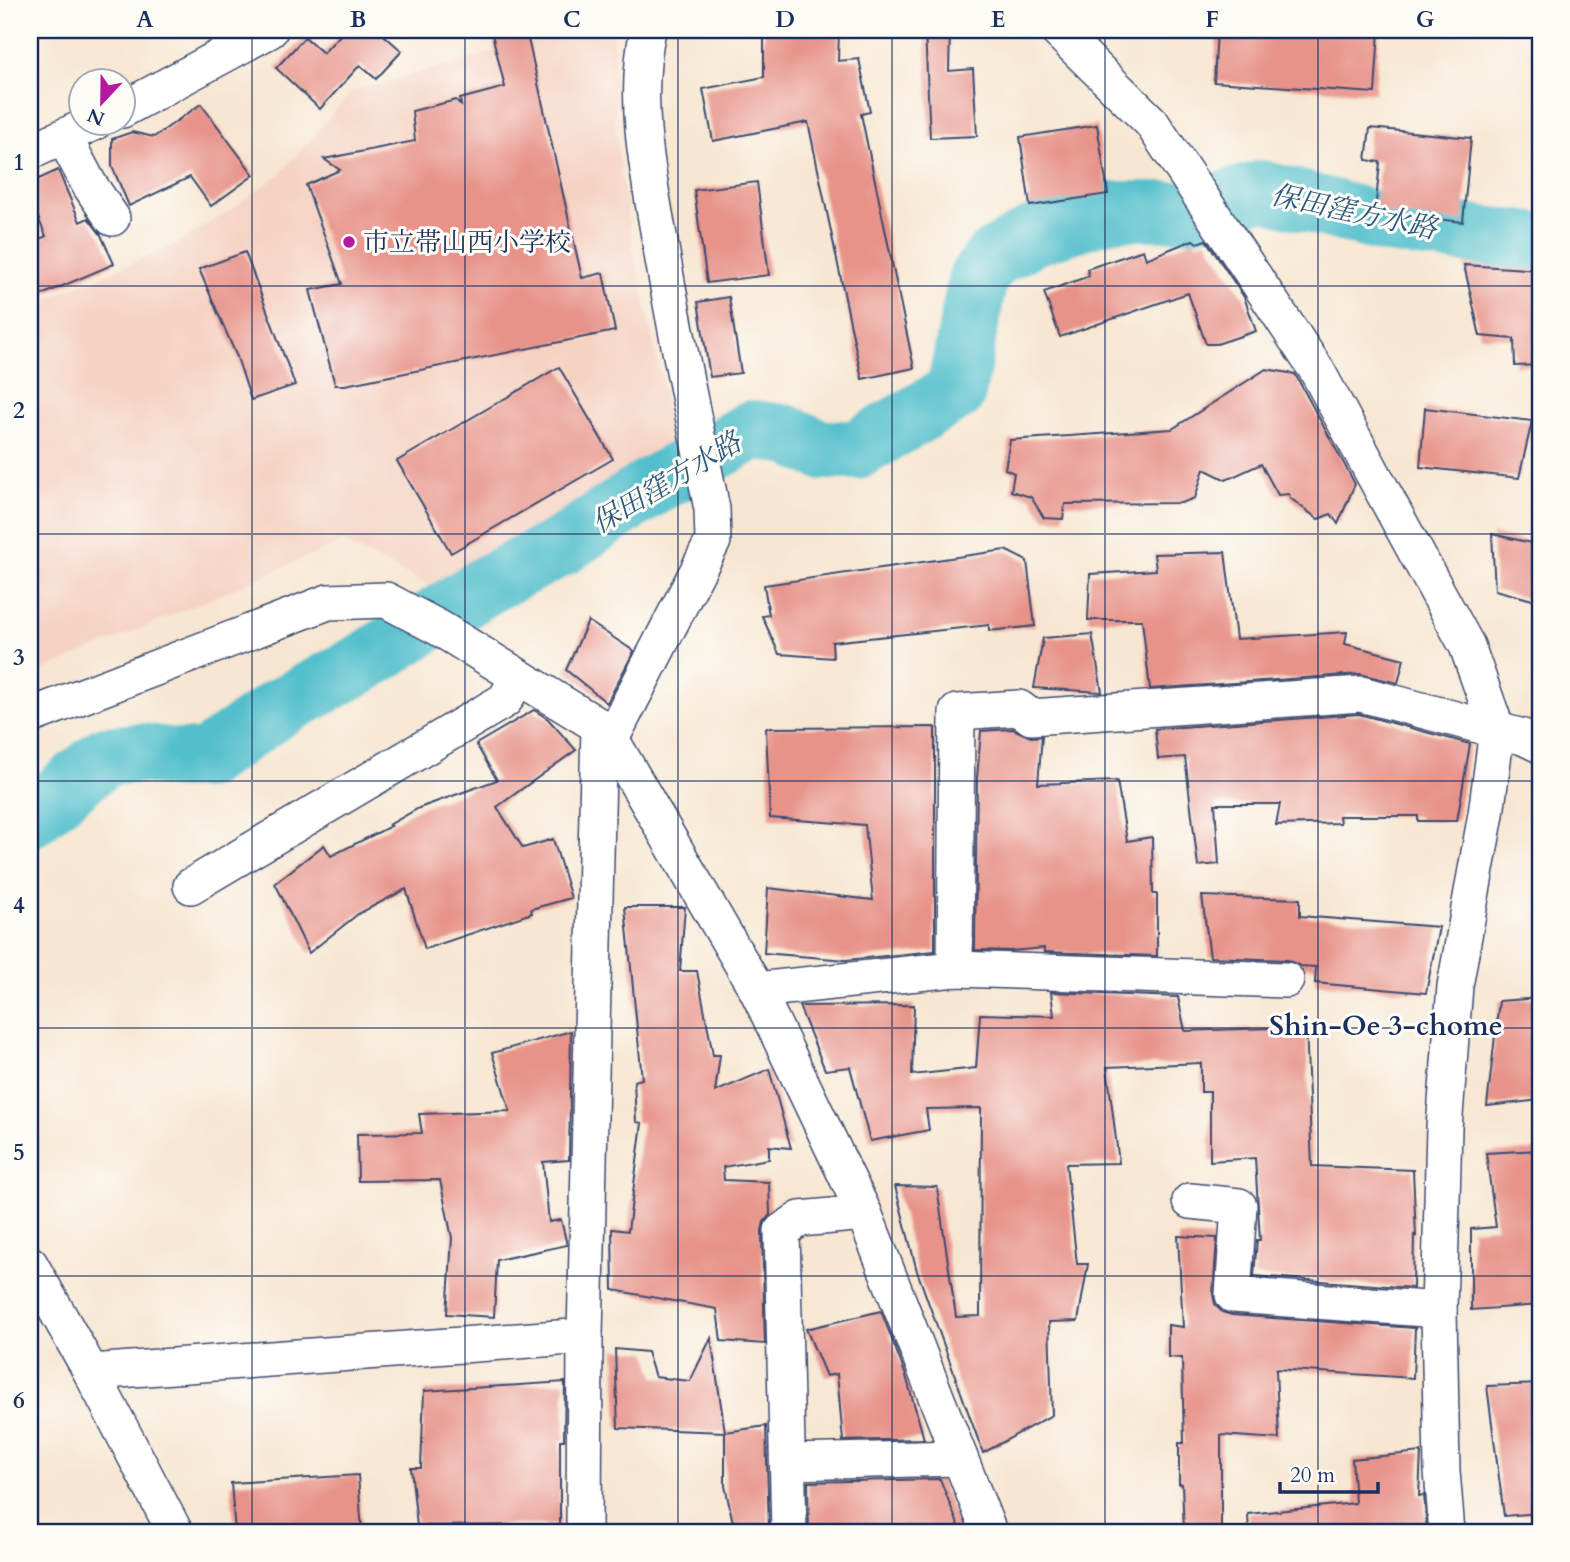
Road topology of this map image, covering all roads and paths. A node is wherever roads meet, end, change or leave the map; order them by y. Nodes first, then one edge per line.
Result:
1 (270, 30) edge
2 (648, 30) edge
3 (1057, 30) edge
4 (136, 102) edge
5 (64, 136) joint
6 (30, 152) edge
7 (112, 218) dead end
8 (518, 677) junction
9 (30, 716) edge
10 (1497, 730) junction
11 (605, 732) junction
12 (1540, 745) edge
13 (191, 886) dead end
14 (955, 969) junction
15 (1286, 980) dead end
16 (757, 990) junction
17 (1190, 1201) dead end
18 (863, 1213) junction
19 (30, 1264) edge
20 (1440, 1310) junction
21 (585, 1336) junction
22 (92, 1373) junction
23 (960, 1458) junction
24 (788, 1462) junction
25 (175, 1532) edge
26 (584, 1532) edge
27 (789, 1532) edge
28 (989, 1532) edge
29 (1447, 1532) edge

1 - 4 street
2 - 11 street
3 - 10 street
5 - 6 street
5 - 7 street
8 - 9 street
8 - 11 street
8 - 13 street
10 - 12 street
10 - 14 street
10 - 20 street
11 - 16 street
11 - 21 street
14 - 15 street
14 - 16 street
16 - 18 street
17 - 20 street
18 - 23 street
18 - 24 street
19 - 22 street
20 - 29 street
21 - 22 street
21 - 26 street
22 - 25 street
23 - 24 street
23 - 28 street
24 - 27 street

